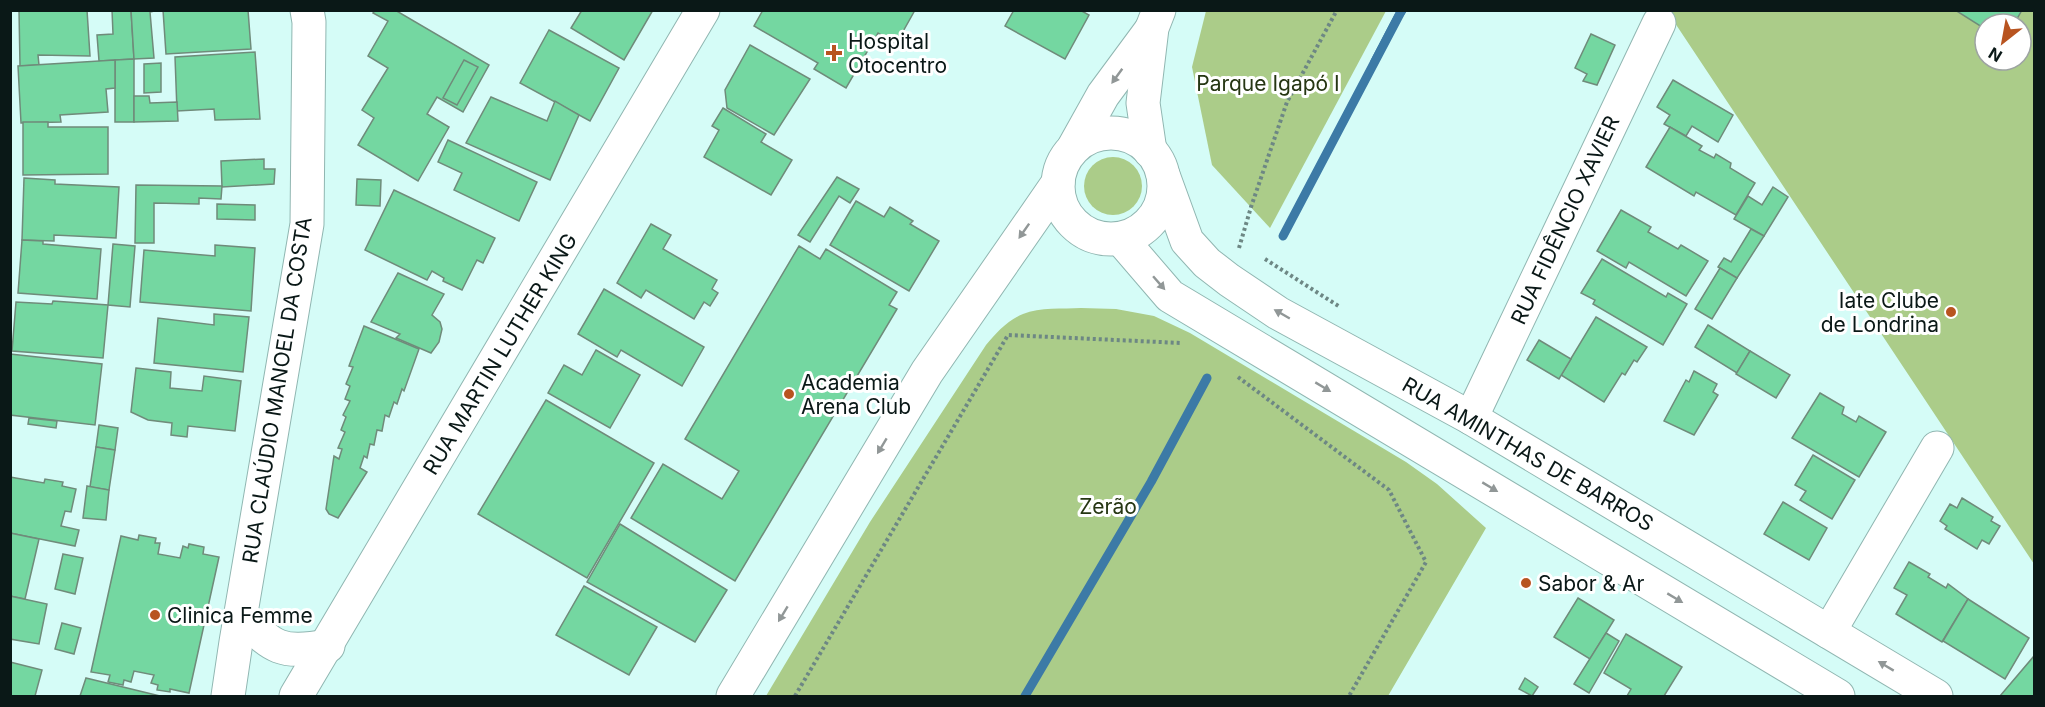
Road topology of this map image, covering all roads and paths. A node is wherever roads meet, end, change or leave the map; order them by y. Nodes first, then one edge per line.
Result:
1 (703, 10) edge
2 (1337, 10) edge
3 (311, 14) edge
4 (1155, 20) edge
5 (1659, 23) dead end
6 (1074, 147) junction
7 (1157, 163) junction
8 (1058, 183) junction
9 (1121, 238) junction
10 (1229, 280) junction
11 (1192, 343) dead end
12 (1229, 371) dead end
13 (1472, 418) junction
14 (1937, 448) dead end
15 (241, 615) junction
16 (1829, 632) junction
17 (328, 646) junction
18 (1799, 686) edge
19 (228, 696) edge
20 (296, 696) edge
21 (733, 696) edge
22 (795, 696) edge
23 (1349, 696) edge
24 (1838, 696) edge
25 (1936, 696) edge

1 - 17 street, RUA MARTIN LUTHER KING
2 - 10 path
3 - 15 street, RUA CLAÚDIO MANOEL DA COSTA
4 -> 6 street
4 - 7 street
5 - 13 street, RUA FIDÊNCIO XAVIER
6 - 7 street
6 - 8 street
7 - 9 street
7 - 10 street, RUA AMINTHAS DE BARROS
8 - 9 street
8 -> 21 street
9 -> 18 street
13 -> 10 street, RUA AMINTHAS DE BARROS
11 - 22 path
12 - 23 path
13 - 16 street, RUA AMINTHAS DE BARROS
14 - 16 street
15 - 17 street
15 - 19 street, RUA CLAÚDIO MANOEL DA COSTA
25 -> 16 street, RUA AMINTHAS DE BARROS
17 - 20 street, RUA MARTIN LUTHER KING
18 - 24 street

